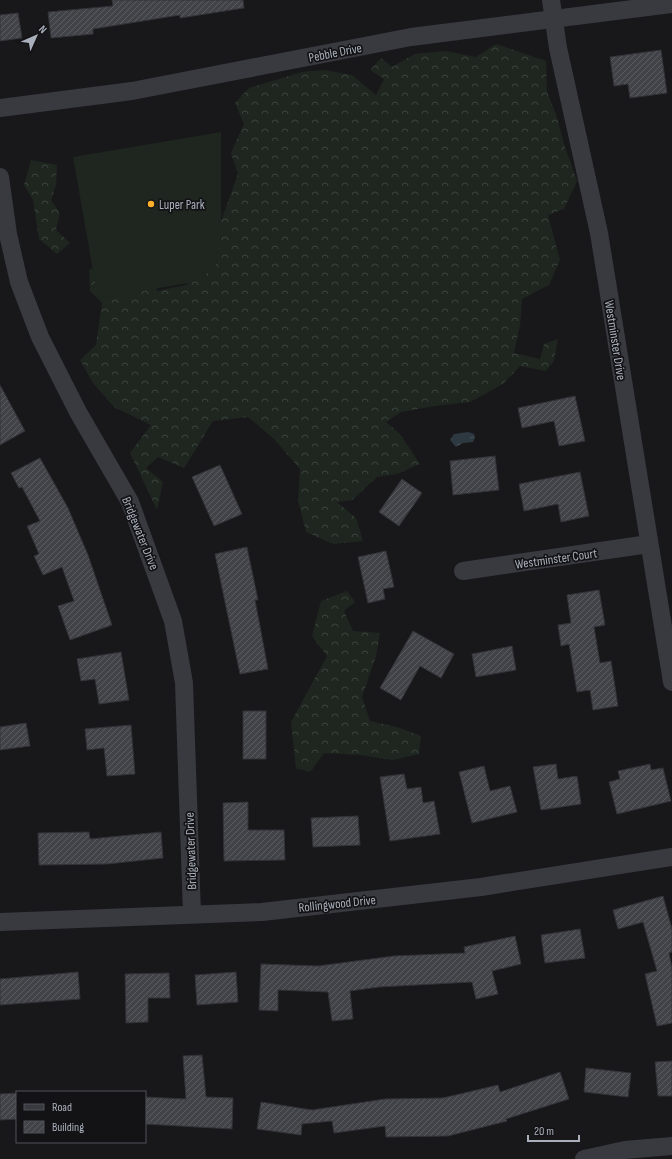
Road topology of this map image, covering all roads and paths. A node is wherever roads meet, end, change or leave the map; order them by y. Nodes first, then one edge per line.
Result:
1 (551, 0) edge
2 (672, 4) edge
3 (554, 20) junction
4 (0, 108) edge
5 (0, 177) edge
6 (649, 544) junction
7 (463, 571) dead end
8 (672, 682) edge
9 (672, 857) edge
10 (192, 914) junction
11 (0, 922) edge
12 (672, 1146) edge
13 (584, 1159) edge

1 - 3 street, Westminster Drive
2 - 3 street, Pebble Drive
3 - 4 street, Pebble Drive
3 - 6 street, Westminster Drive
5 - 10 street, Bridgewater Drive
6 - 7 street, Westminster Court
6 - 8 street, Westminster Drive
9 - 10 street, Rollingwood Drive
10 - 11 street, Rollingwood Drive
12 - 13 street

